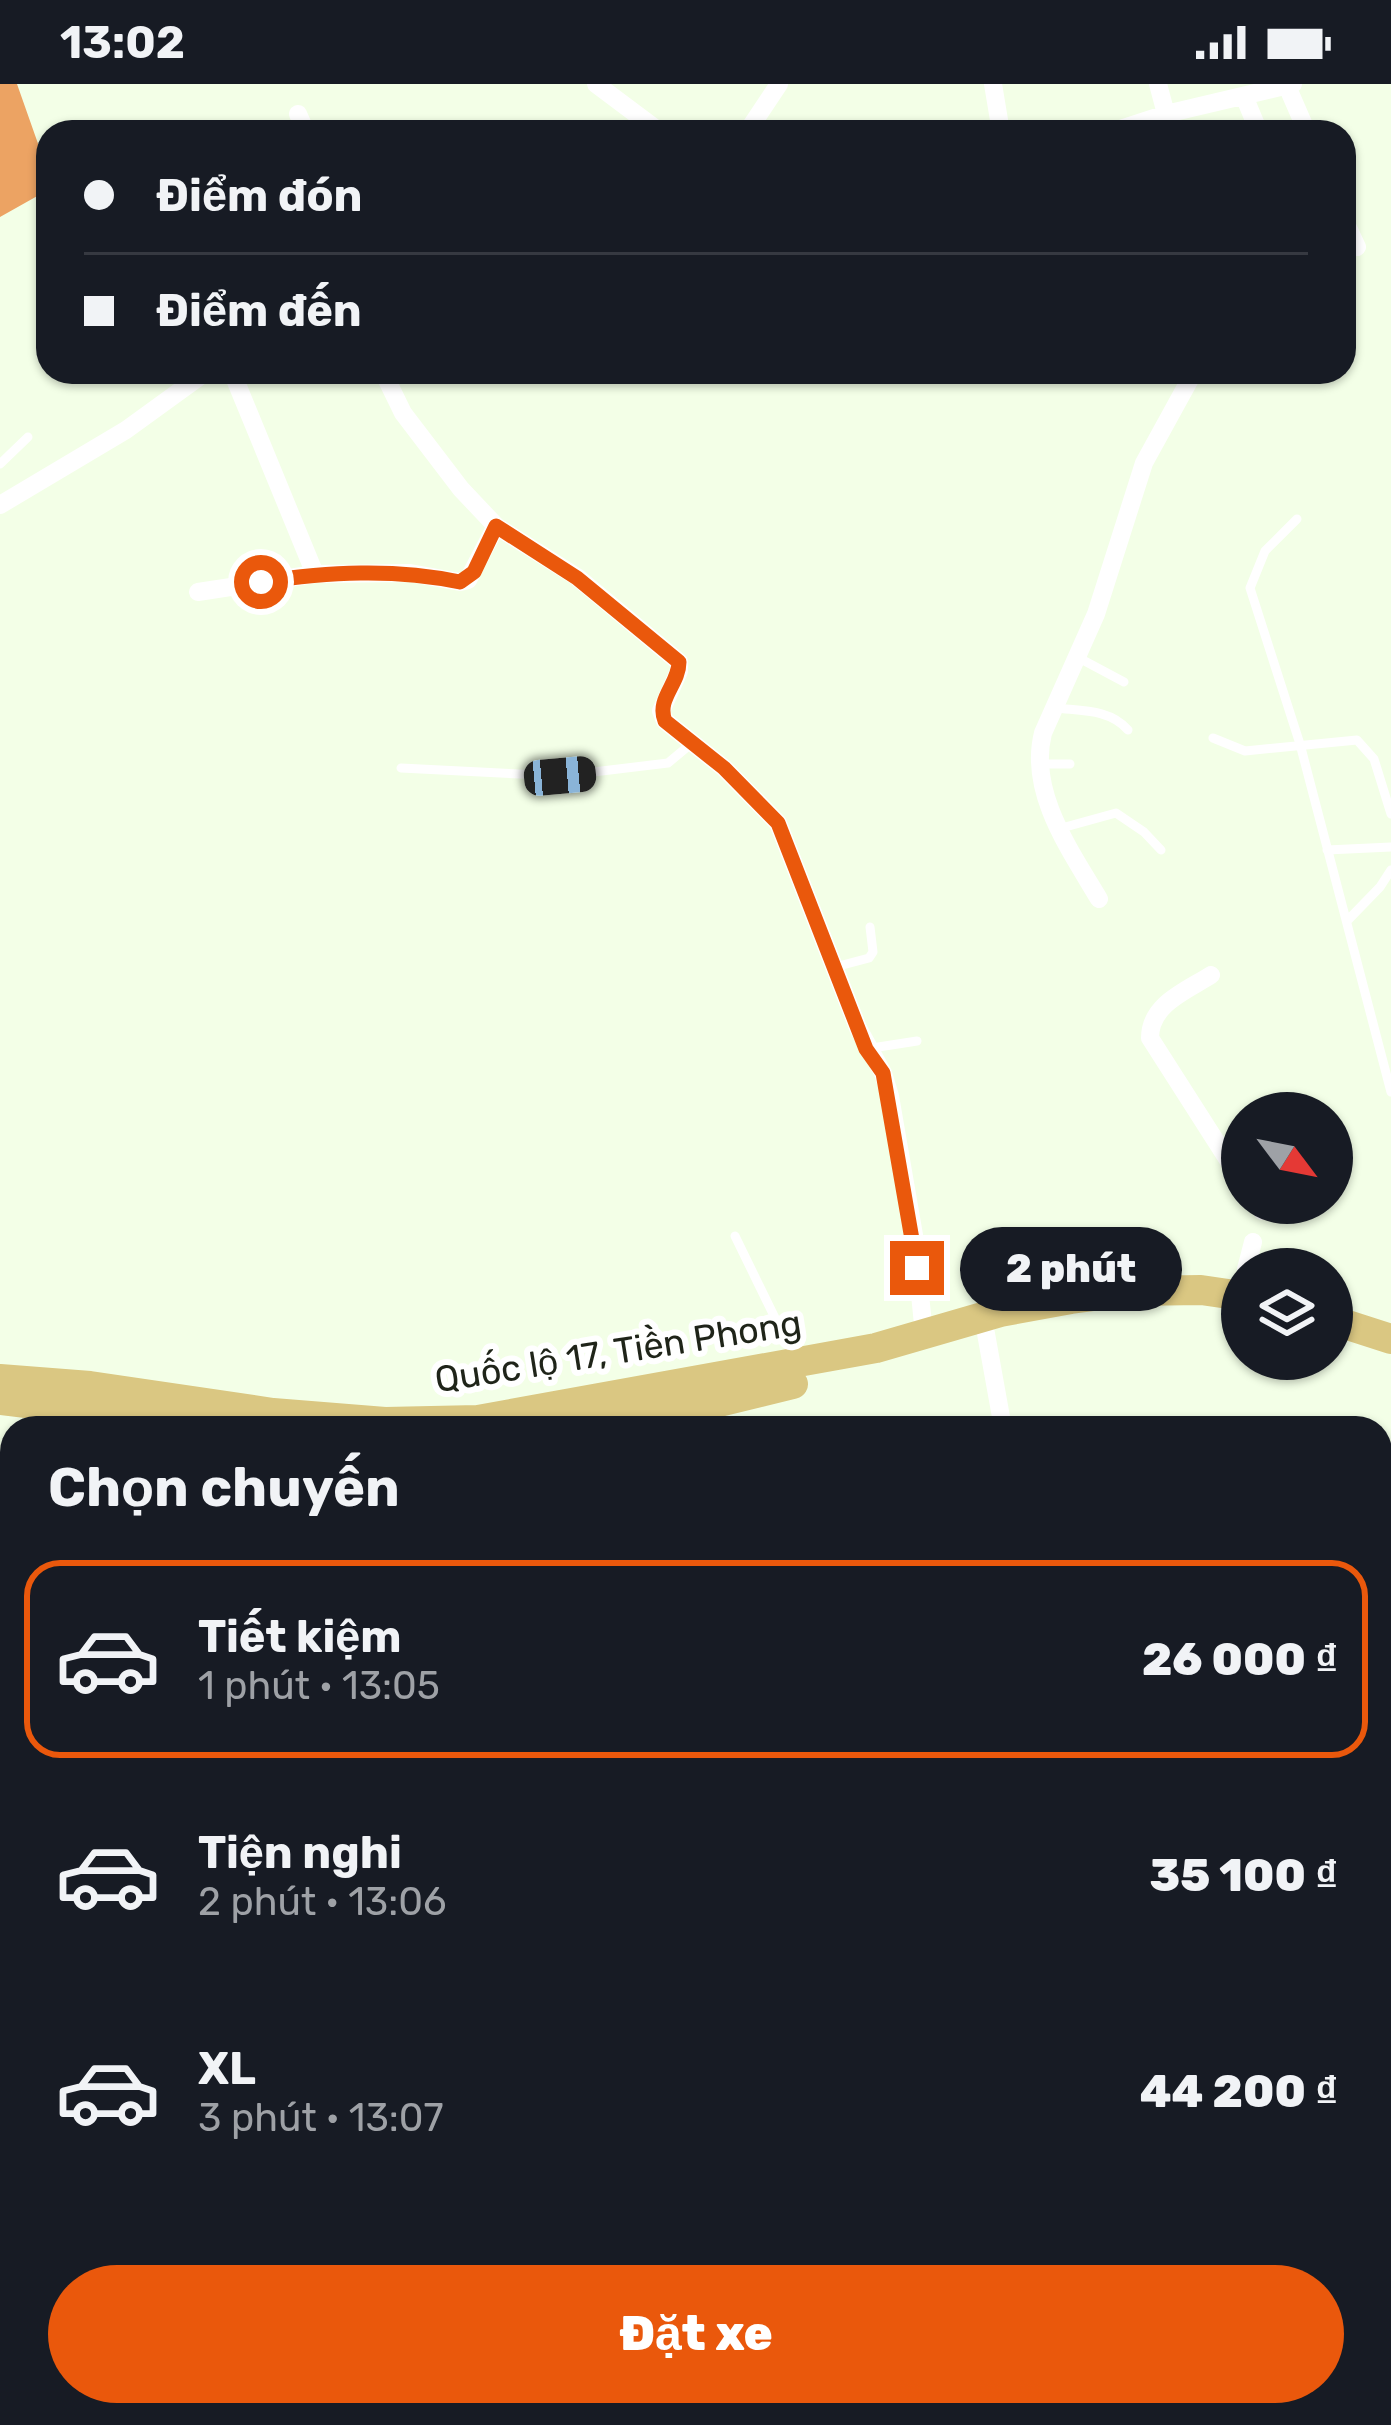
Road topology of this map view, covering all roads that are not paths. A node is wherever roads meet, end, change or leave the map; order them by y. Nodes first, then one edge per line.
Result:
1 (596, 84) edge
2 (778, 84) edge
3 (993, 84) edge
4 (1158, 84) edge
5 (1290, 85) edge
6 (1244, 96) junction
7 (1166, 114) junction
8 (644, 120) edge
9 (755, 120) edge
10 (999, 120) edge
11 (1148, 120) edge
12 (1254, 120) edge
13 (1302, 120) edge
14 (189, 384) edge
15 (237, 384) edge
16 (389, 384) edge
17 (1188, 384) edge
18 (28, 437) dead end
19 (0, 464) edge
20 (0, 504) edge
21 (1297, 519) dead end
22 (496, 526) junction
23 (315, 574) junction
24 (198, 592) dead end
25 (1079, 658) junction
26 (1124, 682) dead end
27 (1056, 708) junction
28 (1128, 730) dead end
29 (1213, 738) dead end
30 (692, 743) junction
31 (1300, 744) junction
32 (1039, 764) junction
33 (1070, 764) dead end
34 (401, 768) dead end
35 (1391, 814) edge
36 (1058, 830) junction
37 (1391, 847) edge
38 (1161, 850) dead end
39 (1327, 850) junction
40 (1391, 870) edge
41 (1099, 899) dead end
42 (1346, 921) junction
43 (870, 927) dead end
44 (835, 967) junction
45 (1211, 975) dead end
46 (916, 1041) dead end
47 (866, 1049) junction
48 (1391, 1091) edge
49 (1221, 1149) edge
50 (735, 1236) dead end
51 (1252, 1242) dead end
52 (1251, 1248) edge
53 (1221, 1290) edge
54 (985, 1327) junction
55 (1353, 1327) edge
56 (924, 1334) junction
57 (1391, 1339) edge
58 (1353, 1343) edge
59 (1391, 1355) edge
60 (797, 1364) junction
61 (0, 1379) edge
62 (0, 1400) edge
63 (91, 1408) edge
64 (147, 1416) edge
65 (310, 1416) edge
66 (521, 1416) edge
67 (634, 1416) edge
68 (1001, 1416) edge

1 - 8 street
2 - 9 street
3 - 10 street
4 - 7 street
5 - 6 street
5 - 13 street
6 - 7 street
6 - 12 street
7 - 11 street
14 - 20 street
15 - 23 street
16 - 22 street
17 - 25 street
18 - 19 lane
21 - 31 lane
22 - 23 street
22 - 30 street
23 - 24 street
25 - 26 lane
25 - 27 street
27 - 28 lane
27 - 32 street
29 - 31 lane
30 - 34 lane
30 - 44 street
31 - 35 lane
31 - 39 lane
32 - 33 lane
32 - 36 street
36 - 38 lane
36 - 41 street
37 - 39 lane
39 - 42 lane
40 - 42 lane
42 - 48 lane
43 - 44 lane
44 - 47 street
45 - 49 street
46 - 47 lane
47 - 56 street
50 - 60 lane
51 - 52 street
53 - 54 highway, Quốc lộ 17, Tiền Phong
54 - 56 highway, Quốc lộ 17, Tiền Phong
54 - 67 highway, Quốc lộ 17, Tiền Phong
54 - 68 street
55 - 57 highway
56 - 60 highway, Quốc lộ 17, Tiền Phong
58 - 59 highway
60 - 66 highway, Quốc lộ 17, Tiền Phong
61 - 63 highway, Quốc lộ 17, Tiền Phong
62 - 63 highway, Quốc lộ 17, Tiền Phong
63 - 64 highway, Quốc lộ 17, Tiền Phong
63 - 65 highway, Quốc lộ 17, Tiền Phong

